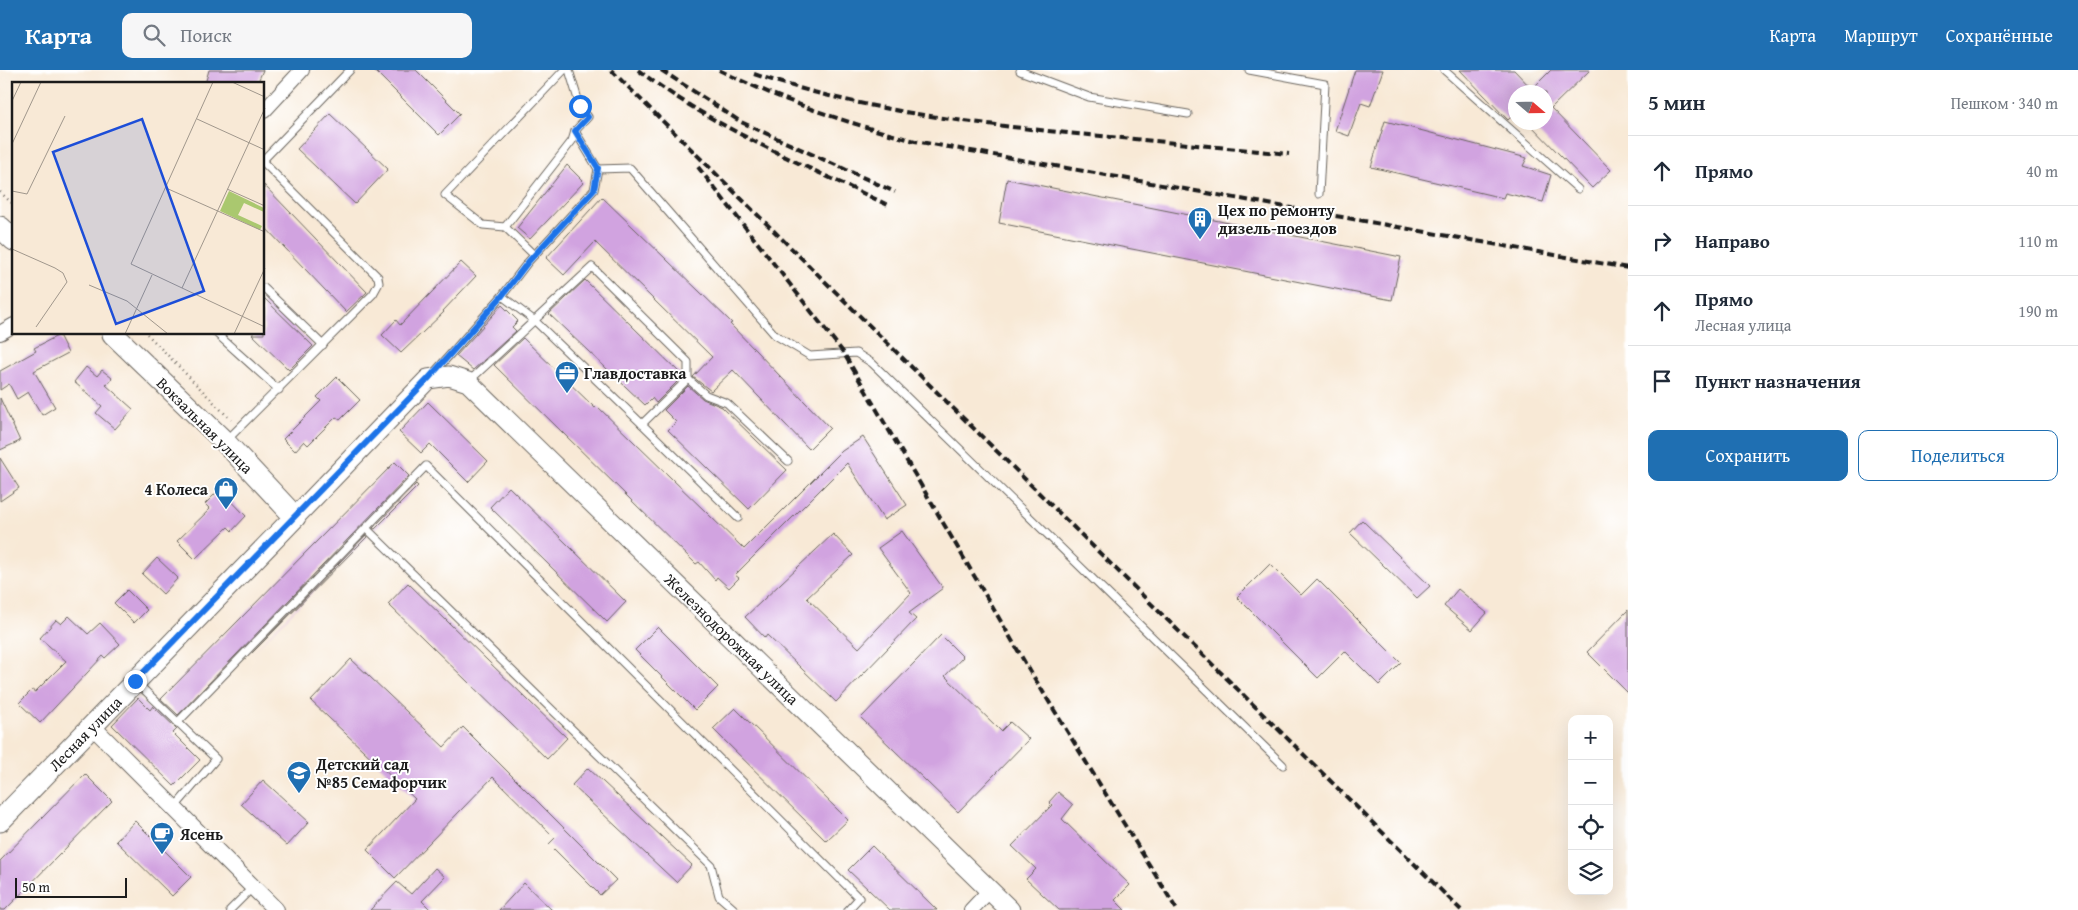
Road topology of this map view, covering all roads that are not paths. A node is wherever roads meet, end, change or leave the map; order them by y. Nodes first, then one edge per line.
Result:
1 (302, 70) edge
2 (350, 70) edge
3 (564, 70) edge
4 (568, 70) edge
5 (1022, 70) edge
6 (1249, 70) edge
7 (1444, 70) edge
8 (265, 110) edge
9 (1188, 114) dead end
10 (575, 131) junction
11 (265, 159) edge
12 (265, 164) edge
13 (598, 168) junction
14 (1578, 189) dead end
15 (1319, 194) dead end
16 (0, 227) edge
17 (505, 227) junction
18 (12, 238) edge
19 (534, 255) junction
20 (265, 289) edge
21 (502, 296) junction
22 (535, 321) junction
23 (12, 326) edge
24 (0, 333) edge
25 (115, 335) edge
26 (219, 335) edge
27 (322, 345) junction
28 (428, 379) junction
29 (688, 379) junction
30 (468, 382) junction
31 (279, 390) junction
32 (642, 424) junction
33 (233, 436) junction
34 (788, 461) dead end
35 (295, 517) junction
36 (738, 518) dead end
37 (366, 528) junction
38 (135, 681) junction
39 (177, 723) junction
40 (93, 727) junction
41 (1283, 765) dead end
42 (175, 807) junction
43 (0, 821) edge
44 (253, 887) junction
45 (990, 890) junction
46 (230, 910) edge
47 (276, 910) edge
48 (735, 910) edge
49 (848, 910) edge
50 (971, 910) edge
51 (1010, 910) edge

1 - 8 street
2 - 11 lane
3 - 17 lane
4 - 10 lane
5 - 9 lane
6 - 15 lane
7 - 14 lane
10 - 13 lane
10 - 17 lane
12 - 27 lane
13 - 19 lane
13 - 41 lane
16 - 18 main road
17 - 19 lane
19 - 21 lane
20 - 27 lane
21 - 22 lane
21 - 28 lane
22 - 29 lane
22 - 30 lane
22 - 32 lane
23 - 24 street
25 - 33 main road, Вокзальная улица
26 - 31 lane
27 - 31 lane
28 - 30 main road, Железнодорожная улица
28 - 35 main road, Лесная улица
29 - 32 lane
29 - 34 lane
30 - 45 main road, Железнодорожная улица
31 - 33 lane
32 - 36 lane
33 - 35 main road, Вокзальная улица
35 - 38 main road, Лесная улица
37 - 39 lane
37 - 48 lane
37 - 49 lane
38 - 39 lane
38 - 40 main road, Лесная улица
39 - 42 lane
40 - 42 street
40 - 43 main road, Лесная улица
42 - 44 street
44 - 46 lane
44 - 47 street
45 - 50 street
45 - 51 main road, Железнодорожная улица

